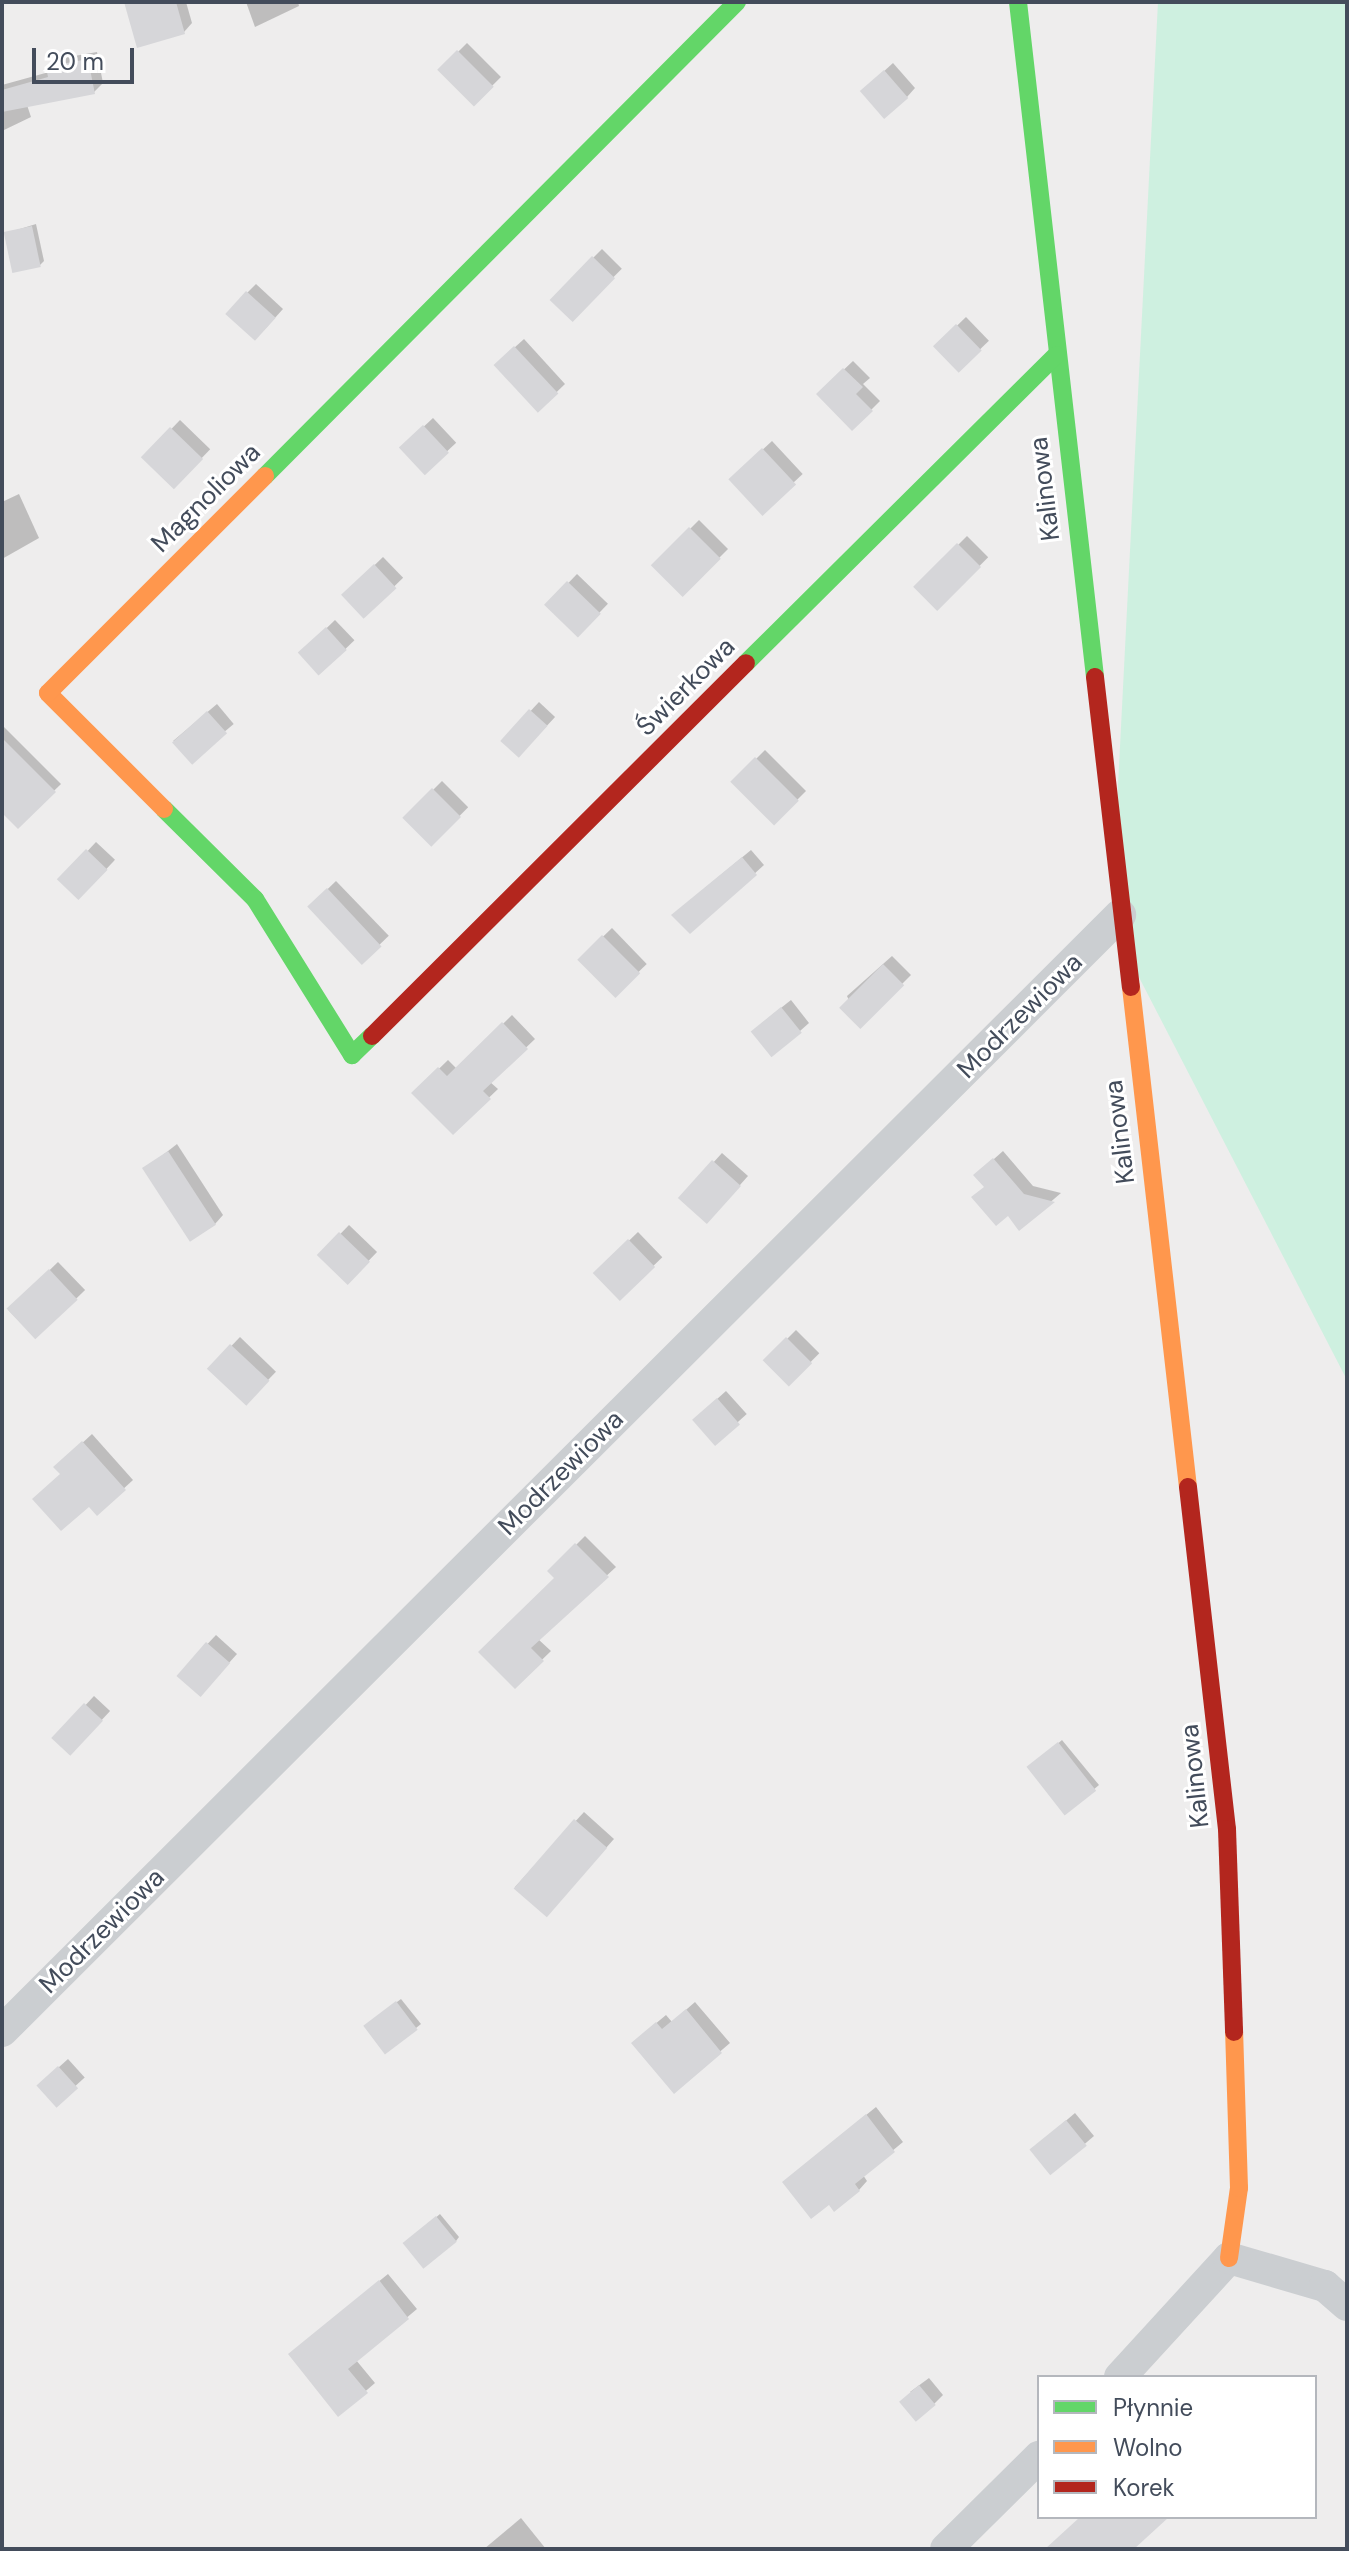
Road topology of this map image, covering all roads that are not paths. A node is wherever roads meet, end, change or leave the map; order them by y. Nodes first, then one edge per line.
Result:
1 (737, 2) edge
2 (1018, 2) edge
3 (1056, 355) junction
4 (1120, 915) junction
5 (352, 1055) joint
6 (2, 2031) edge
7 (1229, 2258) junction
8 (1347, 2305) edge
9 (1122, 2375) edge
10 (1037, 2459) edge
11 (946, 2549) edge

1 - 5 street, Magnoliowa
2 - 3 street, Kalinowa
3 - 4 street, Kalinowa
3 - 5 street, Świerkowa
4 - 6 street, Modrzewiowa
4 - 7 street, Kalinowa
7 - 8 street
7 - 9 street
10 - 11 street

